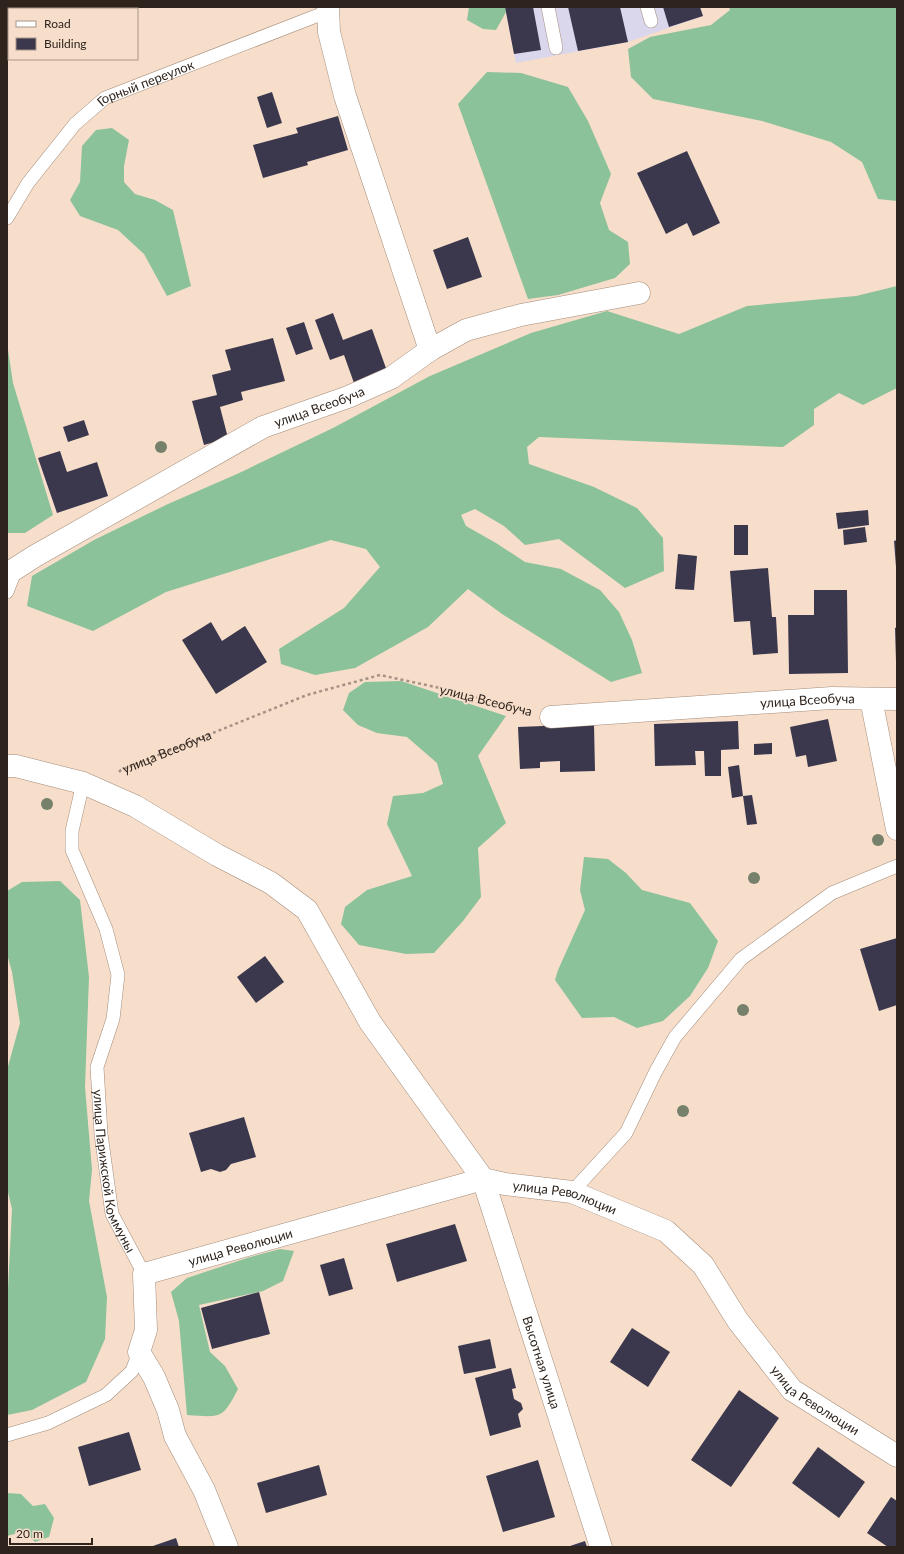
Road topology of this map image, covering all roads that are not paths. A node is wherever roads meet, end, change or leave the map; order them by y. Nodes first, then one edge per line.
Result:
1 (548, 7) edge
2 (647, 7) edge
3 (329, 9) edge
4 (651, 21) dead end
5 (556, 48) dead end
6 (7, 218) edge
7 (639, 293) dead end
8 (430, 350) junction
9 (12, 572) edge
10 (7, 592) edge
11 (871, 699) junction
12 (897, 699) edge
13 (551, 717) road end
14 (7, 766) edge
15 (83, 783) junction
16 (897, 829) edge
17 (897, 866) edge
18 (483, 1179) junction
19 (572, 1192) junction
20 (144, 1274) junction
21 (139, 1352) junction
22 (7, 1435) edge
23 (897, 1456) edge
24 (227, 1547) edge
25 (601, 1547) edge

1 - 5 lane
2 - 4 lane
3 - 6 lane, Горный переулок
3 - 8 street
7 - 8 street, улица Всеобуча
8 - 9 street, улица Всеобуча
9 - 10 lane, улица Всеобуча
11 - 12 street, улица Всеобуча
11 - 13 street, улица Всеобуча
11 - 16 street
14 - 15 street, Высотная улица
15 - 18 street, Высотная улица
15 - 20 lane, улица Парижской Коммуны
17 - 19 lane
18 - 19 street, улица Революции
18 - 20 street, улица Революции
18 - 25 street, Высотная улица
19 - 23 street, улица Революции
20 - 21 street, улица Парижской Коммуны
21 - 22 lane
21 - 24 street

